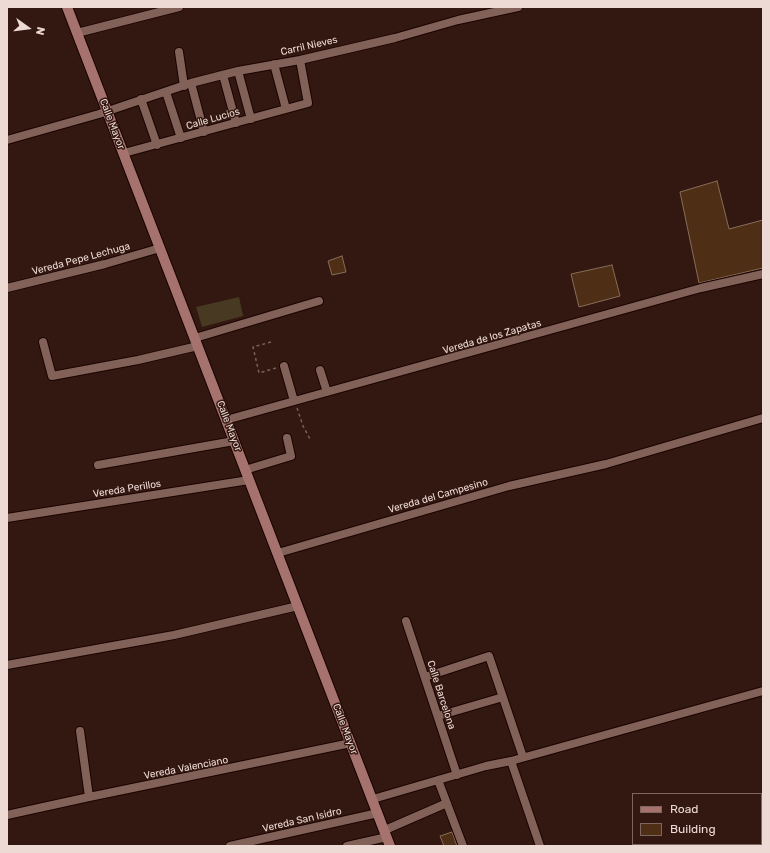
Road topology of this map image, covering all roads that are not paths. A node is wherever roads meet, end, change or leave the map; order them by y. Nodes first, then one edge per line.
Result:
1 (67, 7) edge
2 (179, 7) edge
3 (518, 7) edge
4 (77, 33) junction
5 (179, 52) dead end
6 (300, 60) junction
7 (274, 64) junction
8 (238, 71) junction
9 (223, 75) junction
10 (188, 84) junction
11 (166, 92) junction
12 (142, 99) junction
13 (286, 109) junction
14 (107, 111) junction
15 (251, 119) junction
16 (236, 123) junction
17 (204, 132) junction
18 (180, 138) junction
19 (7, 140) edge
20 (157, 145) junction
21 (124, 153) junction
22 (160, 248) junction
23 (763, 274) edge
24 (7, 288) edge
25 (319, 301) dead end
26 (44, 342) dead end
27 (196, 342) junction
28 (284, 366) road end
29 (320, 370) dead end
30 (327, 392) junction
31 (294, 401) junction
32 (763, 418) edge
33 (226, 420) junction
34 (287, 438) dead end
35 (234, 441) junction
36 (98, 465) dead end
37 (245, 470) junction
38 (249, 480) junction
39 (7, 518) edge
40 (278, 553) junction
41 (298, 606) junction
42 (406, 621) dead end
43 (7, 665) edge
44 (425, 677) junction
45 (763, 691) edge
46 (503, 697) junction
47 (438, 716) junction
48 (80, 731) dead end
49 (351, 744) junction
50 (523, 757) junction
51 (511, 761) junction
52 (457, 775) junction
53 (438, 780) junction
54 (89, 797) junction
55 (373, 799) junction
56 (447, 803) junction
57 (378, 813) junction
58 (7, 814) edge
59 (387, 838) edge
60 (230, 846) edge
61 (347, 846) edge
62 (463, 846) edge
63 (540, 846) edge

1 - 4 main road, Calle Mayor
2 - 4 street
3 - 6 street, Carril Nieves
4 - 14 main road, Calle Mayor
5 - 10 street
6 - 7 street, Carril Nieves
6 - 13 street, Calle Lucios
7 - 8 street, Carril Nieves
7 - 13 street
8 - 9 street, Carril Nieves
8 - 15 street
9 - 10 street, Carril Nieves
9 - 16 street
10 - 11 street, Carril Nieves
10 - 17 street
11 - 12 street, Carril Nieves
11 - 18 street
12 - 14 street, Carril Nieves
12 - 20 street
13 - 15 street, Calle Lucios
14 - 19 street, Carril Nieves
14 - 21 main road, Calle Mayor
15 - 16 street, Calle Lucios
16 - 17 street, Calle Lucios
17 - 18 street, Calle Lucios
18 - 20 street, Calle Lucios
20 - 21 street, Calle Lucios
21 - 22 main road, Calle Mayor
22 - 24 street, Vereda Pepe Lechuga
22 - 27 main road, Calle Mayor
23 - 30 street, Vereda de los Zapatas
25 - 27 street
26 - 27 street
27 - 33 main road, Calle Mayor
28 - 31 street
29 - 30 street
30 - 31 street, Vereda de los Zapatas
31 - 33 street, Vereda de los Zapatas
32 - 40 street, Vereda del Campesino
33 - 35 main road, Calle Mayor
34 - 37 street
35 - 36 street
35 - 37 main road, Calle Mayor
37 - 38 main road, Calle Mayor
38 - 39 street, Vereda Perillos
38 - 40 main road, Calle Mayor
40 - 41 main road, Calle Mayor
41 - 43 street
41 - 49 main road, Calle Mayor
42 - 44 street, Calle Barcelona
44 - 46 street
44 - 47 street, Calle Barcelona
45 - 50 street
46 - 47 street
46 - 50 street
47 - 52 street, Calle Barcelona
48 - 54 street
49 - 54 street, Vereda Valenciano
49 - 55 main road, Calle Mayor
50 - 51 street
51 - 52 street
51 - 63 street
52 - 53 street
53 - 55 street
53 - 56 street
54 - 58 street, Vereda Valenciano
55 - 57 main road, Calle Mayor
56 - 59 street
56 - 62 street
57 - 59 main road, Calle Mayor
57 - 60 street, Vereda San Isidro
59 - 61 street

